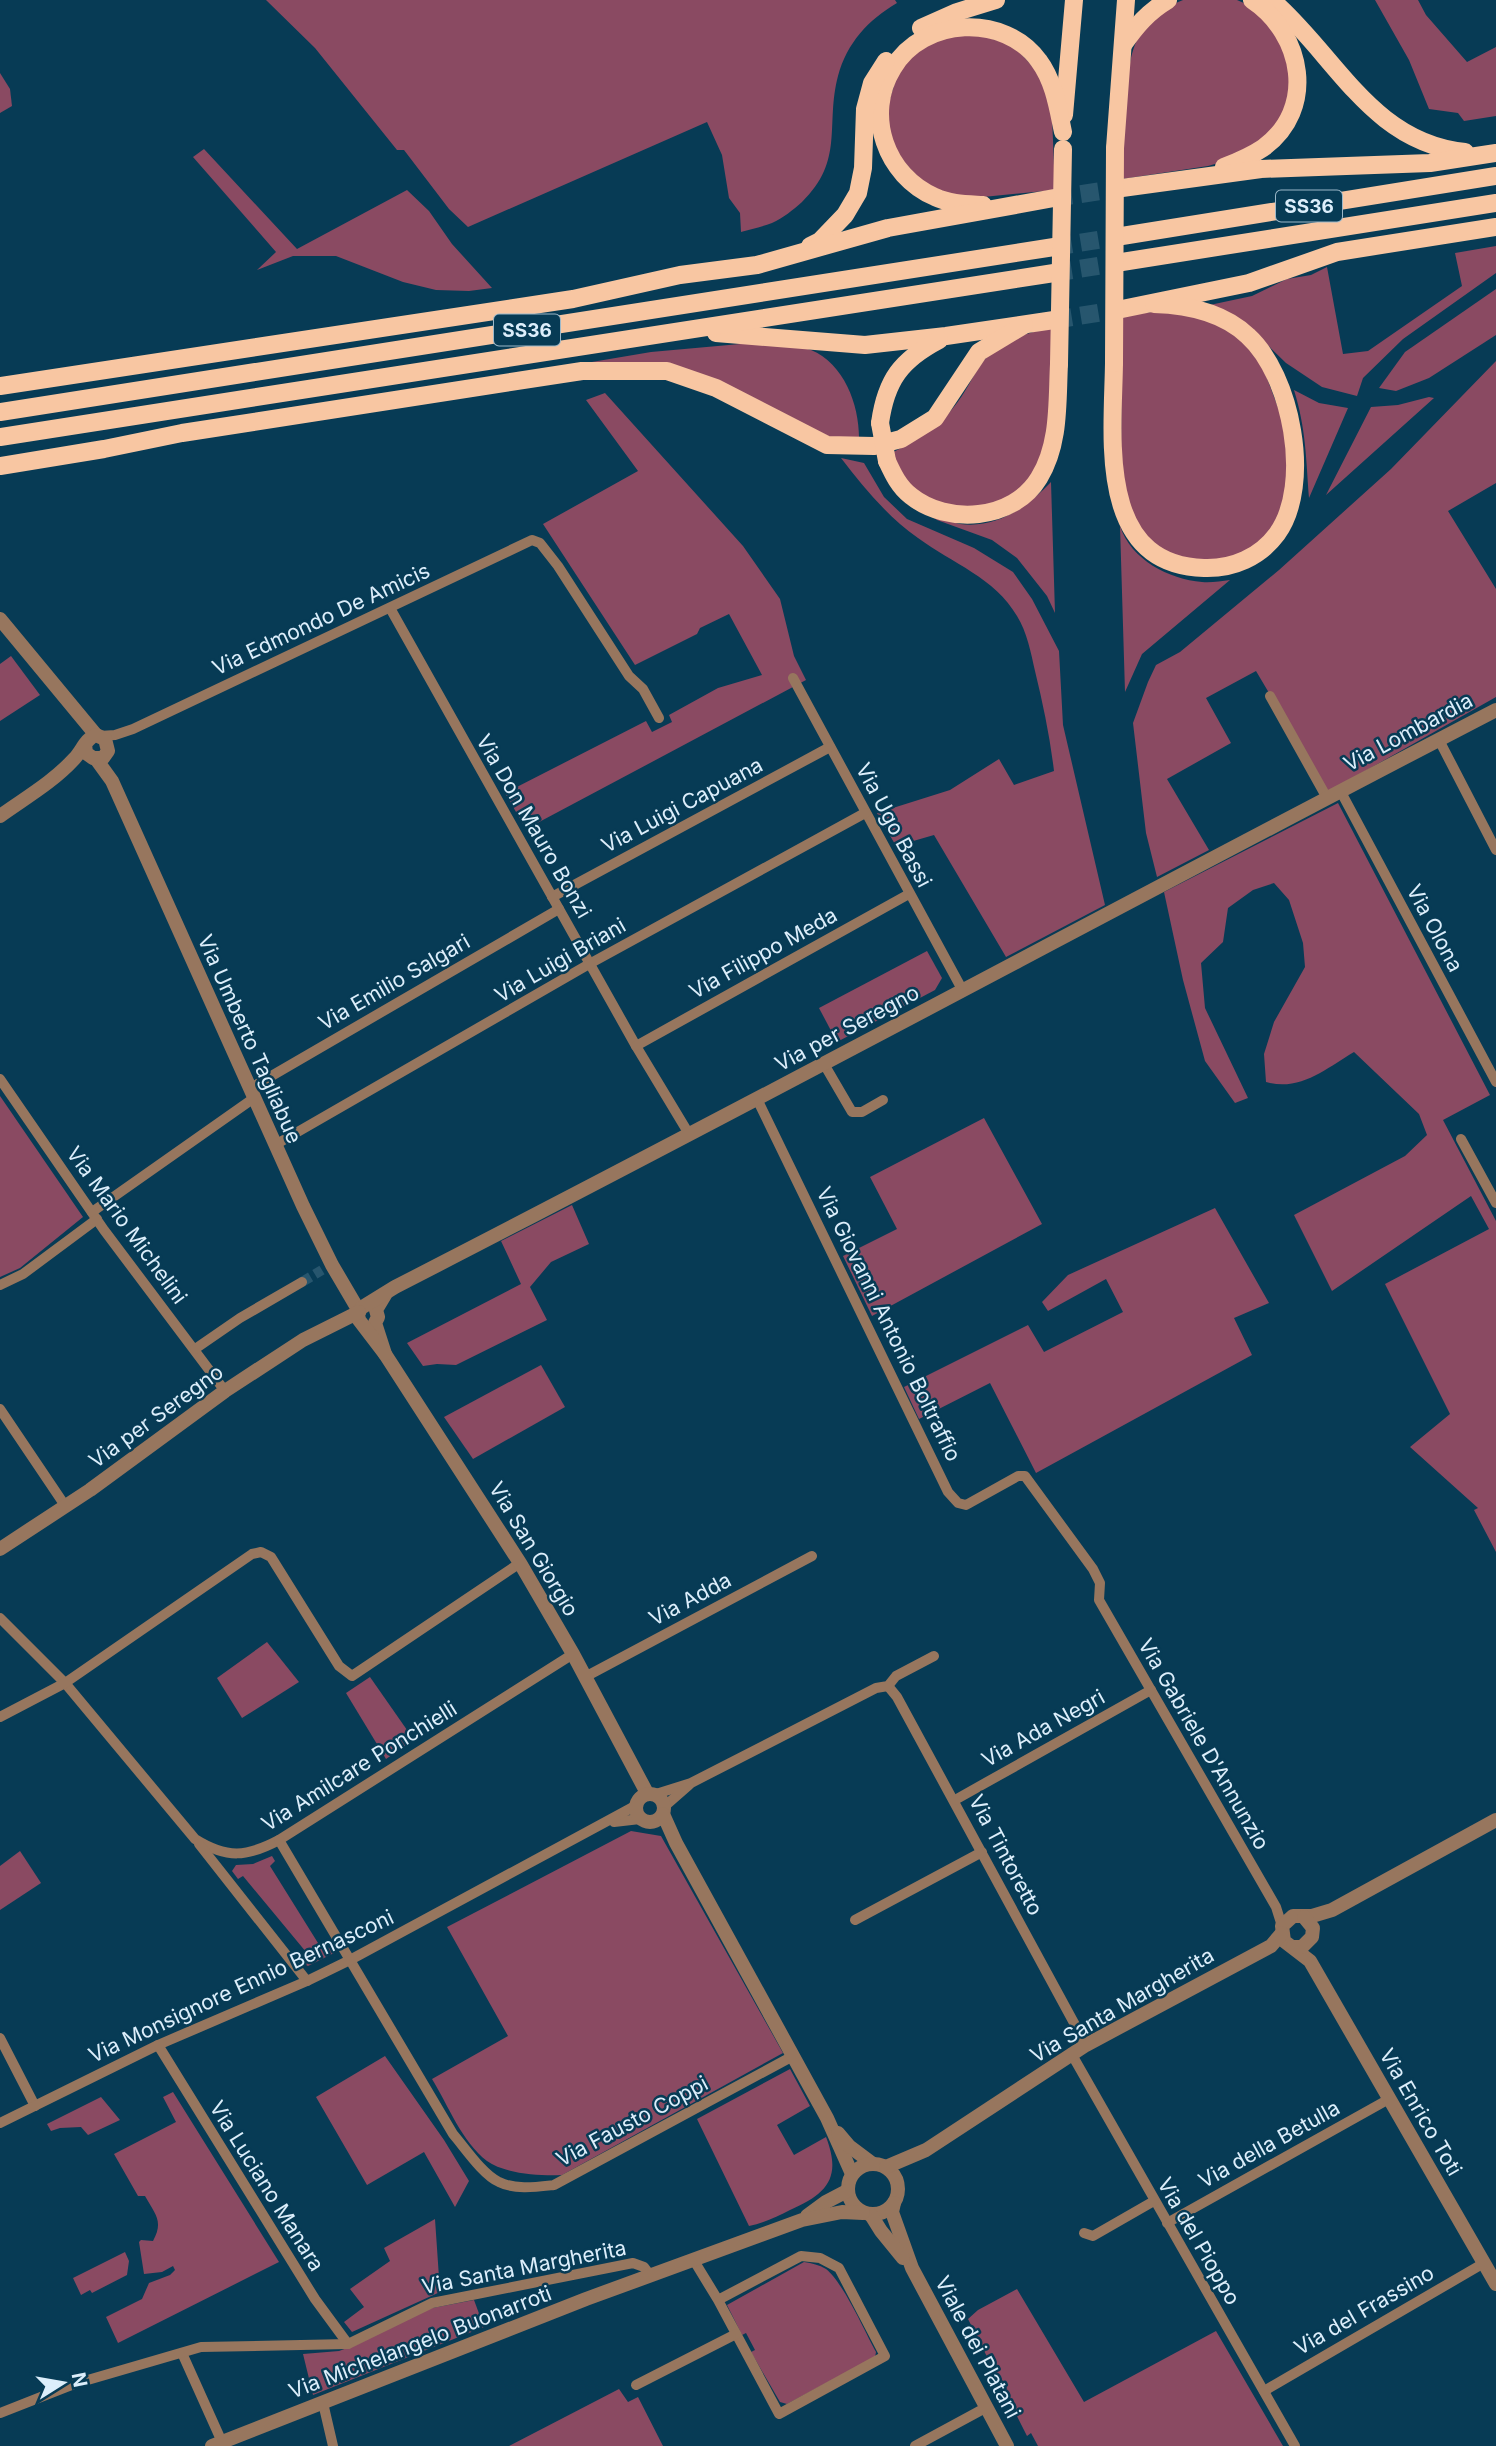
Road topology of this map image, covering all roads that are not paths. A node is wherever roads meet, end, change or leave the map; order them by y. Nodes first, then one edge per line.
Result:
1 (996, 0) edge
2 (1074, 0) edge
3 (1126, 0) edge
4 (1168, 0) edge
5 (1252, 0) edge
6 (1272, 0) edge
7 (1121, 48) junction
8 (1063, 140) junction
9 (1491, 154) edge
10 (1496, 176) edge
11 (1169, 181) junction
12 (1122, 188) tunnel mouth
13 (1054, 198) tunnel mouth
14 (1032, 202) junction
15 (1496, 203) edge
16 (1496, 228) edge
17 (1122, 236) tunnel mouth
18 (1054, 247) tunnel mouth
19 (797, 254) junction
20 (1122, 262) tunnel mouth
21 (1054, 273) tunnel mouth
22 (1154, 304) junction
23 (1122, 309) tunnel mouth
24 (1054, 320) tunnel mouth
25 (1024, 325) junction
26 (684, 330) junction
27 (946, 336) junction
28 (0, 386) edge
29 (0, 412) edge
30 (0, 438) edge
31 (0, 466) edge
32 (390, 608) junction
33 (0, 619) edge
34 (793, 678) dead end
35 (1270, 696) dead end
36 (1496, 710) edge
37 (659, 718) dead end
38 (1439, 740) junction
39 (97, 747) junction
40 (830, 747) junction
41 (1334, 795) junction
42 (865, 813) junction
43 (0, 816) edge
44 (1496, 850) edge
45 (909, 894) junction
46 (552, 897) junction
47 (559, 909) junction
48 (591, 963) junction
49 (963, 991) junction
50 (636, 1046) junction
51 (824, 1064) junction
52 (0, 1079) edge
53 (1496, 1082) edge
54 (252, 1093) junction
55 (757, 1100) junction
56 (883, 1100) dead end
57 (689, 1134) junction
58 (1461, 1139) dead end
59 (275, 1145) junction
60 (1496, 1203) edge
61 (94, 1216) junction
62 (302, 1282) tunnel mouth
63 (0, 1284) edge
64 (365, 1315) junction
65 (195, 1349) junction
66 (225, 1391) junction
67 (0, 1409) edge
68 (1018, 1476) joint
69 (66, 1507) junction
70 (0, 1549) edge
71 (813, 1556) dead end
72 (520, 1563) junction
73 (0, 1618) edge
74 (573, 1654) junction
75 (934, 1656) dead end
76 (585, 1677) junction
77 (65, 1683) junction
78 (888, 1686) junction
79 (1151, 1690) junction
80 (0, 1717) edge
81 (955, 1800) junction
82 (650, 1807) junction
83 (1496, 1820) edge
84 (195, 1839) junction
85 (279, 1840) junction
86 (982, 1852) junction
87 (855, 1920) dead end
88 (1309, 1929) junction
89 (1287, 1933) junction
90 (350, 1960) junction
91 (1310, 1961) junction
92 (306, 1981) junction
93 (0, 2038) edge
94 (158, 2045) junction
95 (1086, 2045) junction
96 (1072, 2053) junction
97 (793, 2056) junction
98 (1389, 2099) junction
99 (34, 2106) junction
100 (827, 2118) junction
101 (0, 2123) edge
102 (926, 2150) junction
103 (879, 2165) junction
104 (852, 2174) junction
105 (847, 2191) junction
106 (896, 2197) junction
107 (1154, 2201) junction
108 (867, 2214) junction
109 (802, 2220) junction
110 (1167, 2223) junction
111 (1084, 2233) dead end
112 (692, 2259) junction
113 (1484, 2263) junction
114 (912, 2268) junction
115 (650, 2275) junction
116 (1496, 2284) edge
117 (718, 2300) junction
118 (736, 2334) junction
119 (348, 2344) junction
120 (182, 2353) junction
121 (636, 2385) dead end
122 (1264, 2391) junction
123 (323, 2403) junction
124 (987, 2407) junction
125 (0, 2413) edge
126 (217, 2444) edge
127 (333, 2446) edge
128 (915, 2446) edge
129 (1007, 2446) edge
130 (1294, 2446) edge

1 - 19 highway
2 - 8 highway
3 - 7 highway
4 - 7 highway
5 - 11 highway
6 - 9 highway
7 - 22 highway, bridge
8 - 14 highway
8 - 27 highway, bridge
9 - 11 highway
10 - 17 highway, SS36
11 - 12 highway
13 - 14 highway
14 - 19 highway
15 - 20 highway, SS36
16 - 22 highway
18 - 29 highway, SS36
19 - 28 highway
21 - 26 highway, SS36
22 - 23 highway
24 - 25 highway
25 - 27 highway
25 - 31 highway
26 - 27 highway
26 - 30 highway, SS36
32 - 37 street, Via Edmondo De Amicis
32 - 39 street, Via Edmondo De Amicis
32 - 46 street, Via Don Mauro Bonzi
33 - 39 street, Via Umberto Tagliabue
34 - 40 street, Via Ugo Bassi
35 - 41 street
36 - 38 street, Via Lombardia
38 - 41 street, Via Lombardia
38 - 44 street
39 - 43 street
39 - 54 street, Via Umberto Tagliabue
40 - 42 street, Via Ugo Bassi
40 - 46 street, Via Luigi Capuana
41 - 49 street, Via per Seregno
41 - 53 street, Via Olona
42 - 45 street, Via Ugo Bassi
42 - 48 street, Via Luigi Briani
45 - 49 street, Via Ugo Bassi
45 - 50 street, Via Filippo Meda
46 - 47 street, Via Don Mauro Bonzi
47 - 48 street, Via Don Mauro Bonzi
47 - 54 street, Via Emilio Salgari
48 - 50 street, Via Don Mauro Bonzi
48 - 59 street, Via Luigi Briani
49 - 51 street, Via per Seregno
50 - 57 street, Via Don Mauro Bonzi
51 - 55 street, Via per Seregno
51 - 56 street
52 - 61 street, Via Mario Michelini
54 - 59 street, Via Umberto Tagliabue
54 - 61 street, Via Emilio Salgari
55 - 57 street, Via per Seregno
55 - 68 street, Via Giovanni Antonio Boltraffio
57 - 64 street, Via per Seregno
58 - 60 street
59 - 64 street, Via Umberto Tagliabue
61 - 63 street, Via Emilio Salgari
61 - 65 street, Via Mario Michelini
62 - 65 street
64 - 66 street, Via per Seregno
64 - 72 street, Via San Giorgio
65 - 66 street, Via Mario Michelini
66 - 69 street, Via per Seregno
67 - 69 street
68 - 79 street, Via Gabriele D'Annunzio
69 - 70 street, Via per Seregno
71 - 76 street, Via Adda
72 - 74 street, Via San Giorgio
72 - 77 street
73 - 77 street, Via Amilcare Ponchielli
74 - 76 street, Via San Giorgio
74 - 85 street, Via Amilcare Ponchielli
75 - 78 street, Via Monsignore Ennio Bernasconi
76 - 82 street, Via San Giorgio
77 - 80 street
77 - 84 street, Via Amilcare Ponchielli
78 - 81 street, Via Tintoretto
78 - 82 street, Via Monsignore Ennio Bernasconi
79 - 81 street, Via Ada Negri
79 - 89 street, Via Gabriele D'Annunzio
81 - 86 street, Via Tintoretto
82 - 90 street, Via Monsignore Ennio Bernasconi
82 - 97 street, Via San Giorgio
83 - 88 street
84 - 85 street, Via Amilcare Ponchielli
84 - 92 street
85 - 90 street, Via Fausto Coppi
86 - 87 street
86 - 95 street, Via Tintoretto
88 - 89 street
88 - 89 street
88 - 91 street, Via Enrico Toti
89 - 91 street, Via Enrico Toti
89 - 95 street, Via Santa Margherita
90 - 92 street, Via Monsignore Ennio Bernasconi
90 - 97 street, Via Fausto Coppi
91 - 98 street, Via Enrico Toti
92 - 94 street, Via Monsignore Ennio Bernasconi
93 - 99 street
94 - 99 street, Via Monsignore Ennio Bernasconi
94 - 119 street, Via Luciano Manara
95 - 96 street, Via Santa Margherita
96 - 102 street, Via Santa Margherita
96 - 107 street, Via del Pioppo
97 - 100 street, Via San Giorgio
98 - 110 street, Via della Betulla
98 - 113 street, Via Enrico Toti
99 - 101 street, Via Monsignore Ennio Bernasconi
100 - 103 street, Via San Giorgio
100 - 104 street, Via San Giorgio
102 - 103 street, Via Santa Margherita
102 - 106 street, Via Santa Margherita
103 - 104 street
103 - 106 street
104 - 105 street
105 - 108 street
105 - 109 street, Via Michelangelo Buonarroti
106 - 108 street
106 - 114 street, Viale dei Platani
107 - 110 street, Via del Pioppo
107 - 111 street
108 - 109 street, Via Michelangelo Buonarroti
108 - 114 street, Viale dei Platani
109 - 112 street, Via Michelangelo Buonarroti
110 - 122 street, Via del Pioppo
112 - 115 street, Via Michelangelo Buonarroti
112 - 117 street
113 - 116 street, Via Enrico Toti
113 - 122 street, Via del Frassino
114 - 124 street, Viale dei Platani
115 - 119 street, Via Santa Margherita
115 - 123 street, Via Michelangelo Buonarroti
117 - 118 street
117 - 118 street
118 - 121 street
119 - 120 street, Via Santa Margherita
120 - 125 street, Via Santa Margherita
120 - 126 street
122 - 130 street, Via del Pioppo
123 - 126 street, Via Michelangelo Buonarroti
123 - 127 street
124 - 128 street
124 - 129 street, Viale dei Platani

